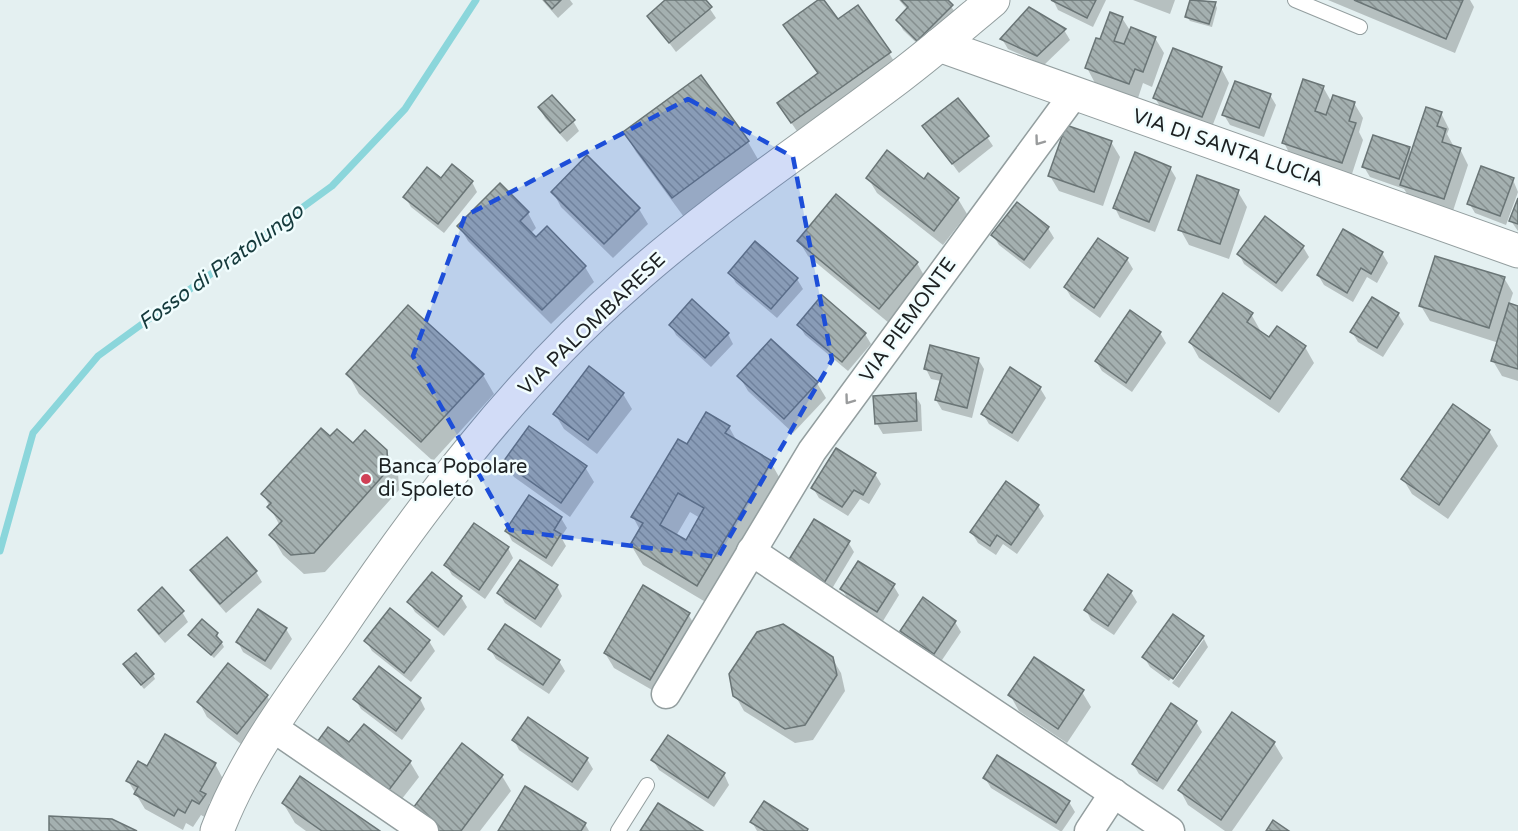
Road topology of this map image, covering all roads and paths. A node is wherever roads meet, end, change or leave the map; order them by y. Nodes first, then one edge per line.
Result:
1 (993, 0) edge
2 (1295, 0) edge
3 (1360, 27) dead end
4 (939, 45) junction
5 (1074, 94) junction
6 (1518, 251) edge
7 (751, 551) junction
8 (666, 694) dead end
9 (272, 727) junction
10 (647, 785) dead end
11 (1114, 793) junction
12 (217, 831) edge
13 (424, 831) edge
14 (618, 831) edge
15 (1089, 831) edge
16 (1170, 831) edge

1 - 4 main road, VIA PALOMBARESE
2 - 3 lane
4 - 5 main road, VIA DI SANTA LUCIA
4 - 9 main road, VIA PALOMBARESE
5 - 6 main road, VIA DI SANTA LUCIA
5 -> 7 street, VIA PIEMONTE
7 - 8 street, VIA PIEMONTE
7 - 11 street
9 - 12 main road, VIA PALOMBARESE
9 - 13 street
10 - 14 lane
11 - 15 street
11 - 16 street

